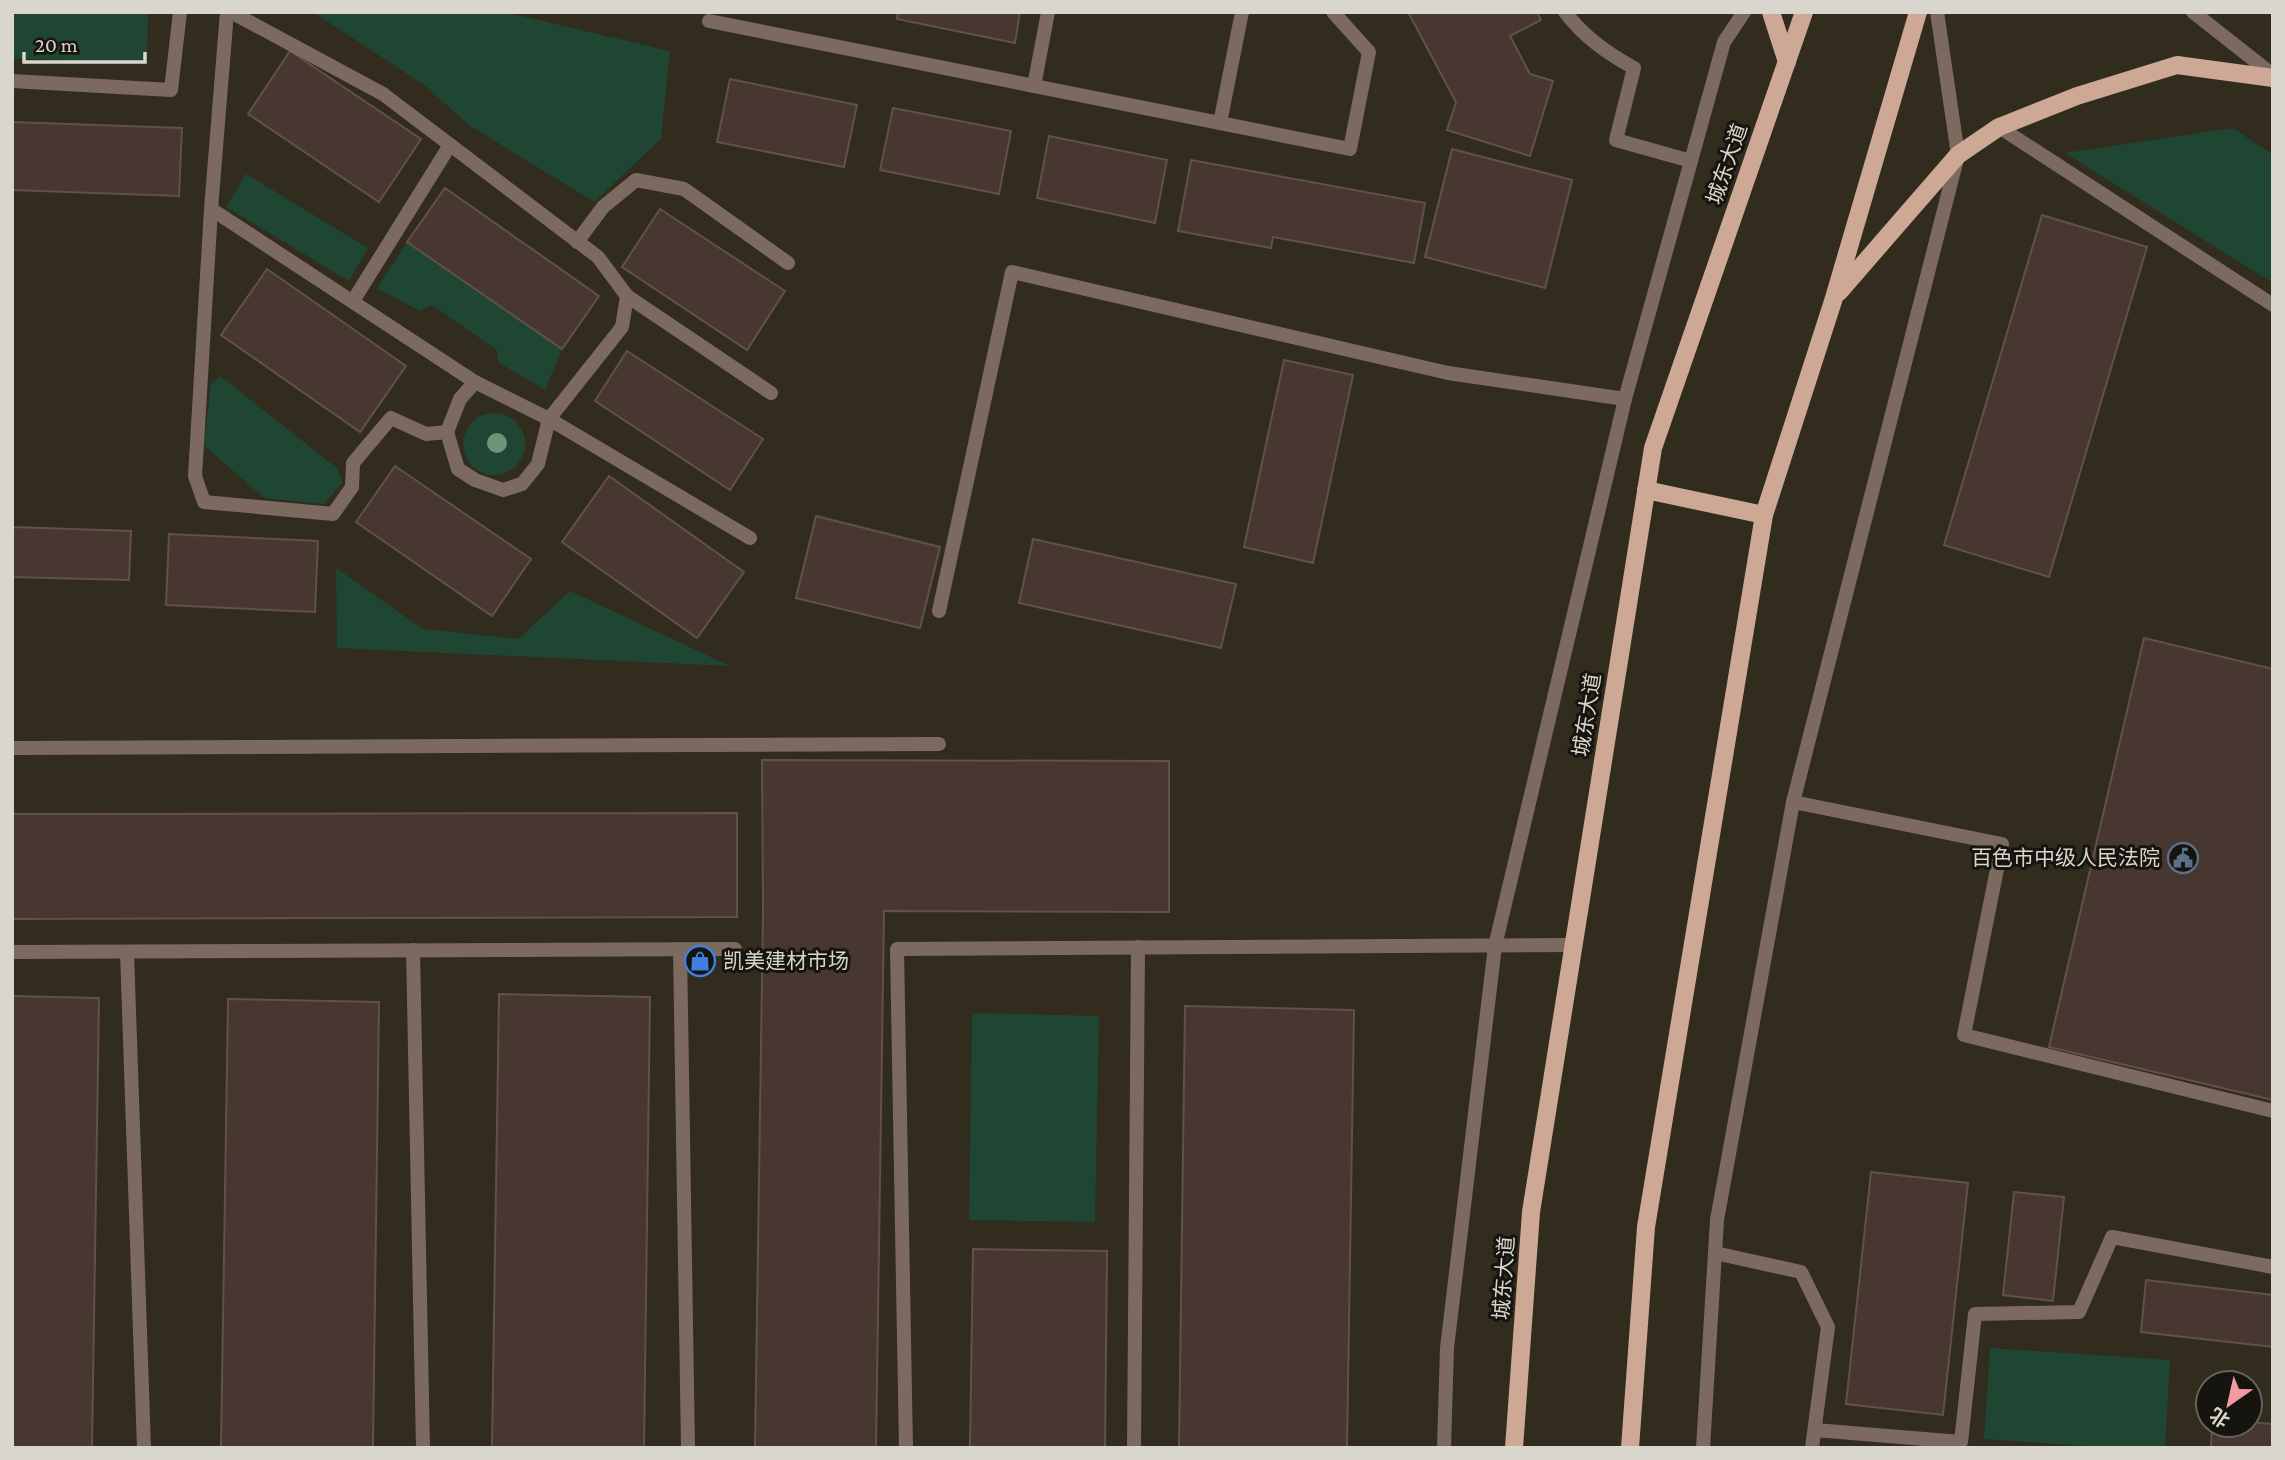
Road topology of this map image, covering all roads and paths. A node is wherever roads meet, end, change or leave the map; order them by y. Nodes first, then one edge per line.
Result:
1 (180, 12) edge
2 (229, 12) edge
3 (1048, 12) edge
4 (1242, 12) edge
5 (1333, 12) edge
6 (1565, 12) edge
7 (1744, 12) edge
8 (1771, 12) edge
9 (1804, 12) edge
10 (1918, 12) edge
11 (1937, 12) edge
12 (2193, 12) edge
13 (709, 20) dead end
14 (1787, 62) junction
15 (2273, 76) edge
16 (12, 81) edge
17 (1034, 86) junction
18 (1220, 123) junction
19 (2000, 127) junction
20 (450, 145) junction
21 (1958, 155) junction
22 (1691, 161) junction
23 (211, 209) junction
24 (577, 242) junction
25 (788, 263) dead end
26 (628, 296) junction
27 (1834, 298) junction
28 (353, 301) junction
29 (2273, 304) edge
30 (475, 382) junction
31 (771, 393) dead end
32 (1625, 399) junction
33 (550, 419) junction
34 (447, 432) junction
35 (1646, 490) junction
36 (1764, 515) junction
37 (750, 538) dead end
38 (939, 611) dead end
39 (939, 744) dead end
40 (12, 748) edge
41 (1793, 802) junction
42 (1574, 945) junction
43 (1495, 946) junction
44 (1138, 947) junction
45 (680, 949) junction
46 (735, 949) dead end
47 (414, 950) junction
48 (12, 952) edge
49 (127, 952) junction
50 (2273, 1111) edge
51 (1715, 1253) junction
52 (2273, 1267) edge
53 (1815, 1430) junction
54 (144, 1448) edge
55 (423, 1448) edge
56 (688, 1448) edge
57 (906, 1448) edge
58 (1134, 1448) edge
59 (1444, 1448) edge
60 (1514, 1448) edge
61 (1630, 1448) edge
62 (1703, 1448) edge
63 (1812, 1448) edge

1 - 16 street
2 - 20 street
2 - 23 street
3 - 17 street
4 - 18 street
5 - 18 street
6 - 22 street
7 - 22 street
8 - 14 main road
9 - 14 main road, 城东大道
10 - 27 main road
11 - 21 street
12 - 15 street
13 - 17 street
14 - 35 main road, 城东大道
15 - 19 main road
17 - 18 street
19 - 21 main road
19 - 29 street
20 - 24 street
20 - 28 street
21 - 27 main road
21 - 41 street
22 - 32 street
23 - 28 street
23 - 34 street
24 - 25 street
24 - 26 street
26 - 31 street
26 - 33 street
27 - 36 main road
28 - 30 street
30 - 33 street
30 - 34 street
32 - 38 street
32 - 43 street
33 - 34 street
33 - 37 street
35 - 36 main road
35 - 42 main road, 城东大道
36 - 61 main road
39 - 40 street
41 - 50 street
41 - 51 street
42 - 43 street
42 - 60 main road, 城东大道
43 - 44 street
43 - 59 street
44 - 57 street
44 - 58 street
45 - 46 street
45 - 47 street
45 - 56 street
47 - 49 street
47 - 55 street
48 - 49 street
49 - 54 street
51 - 53 street
51 - 62 street
52 - 53 street
53 - 63 street

